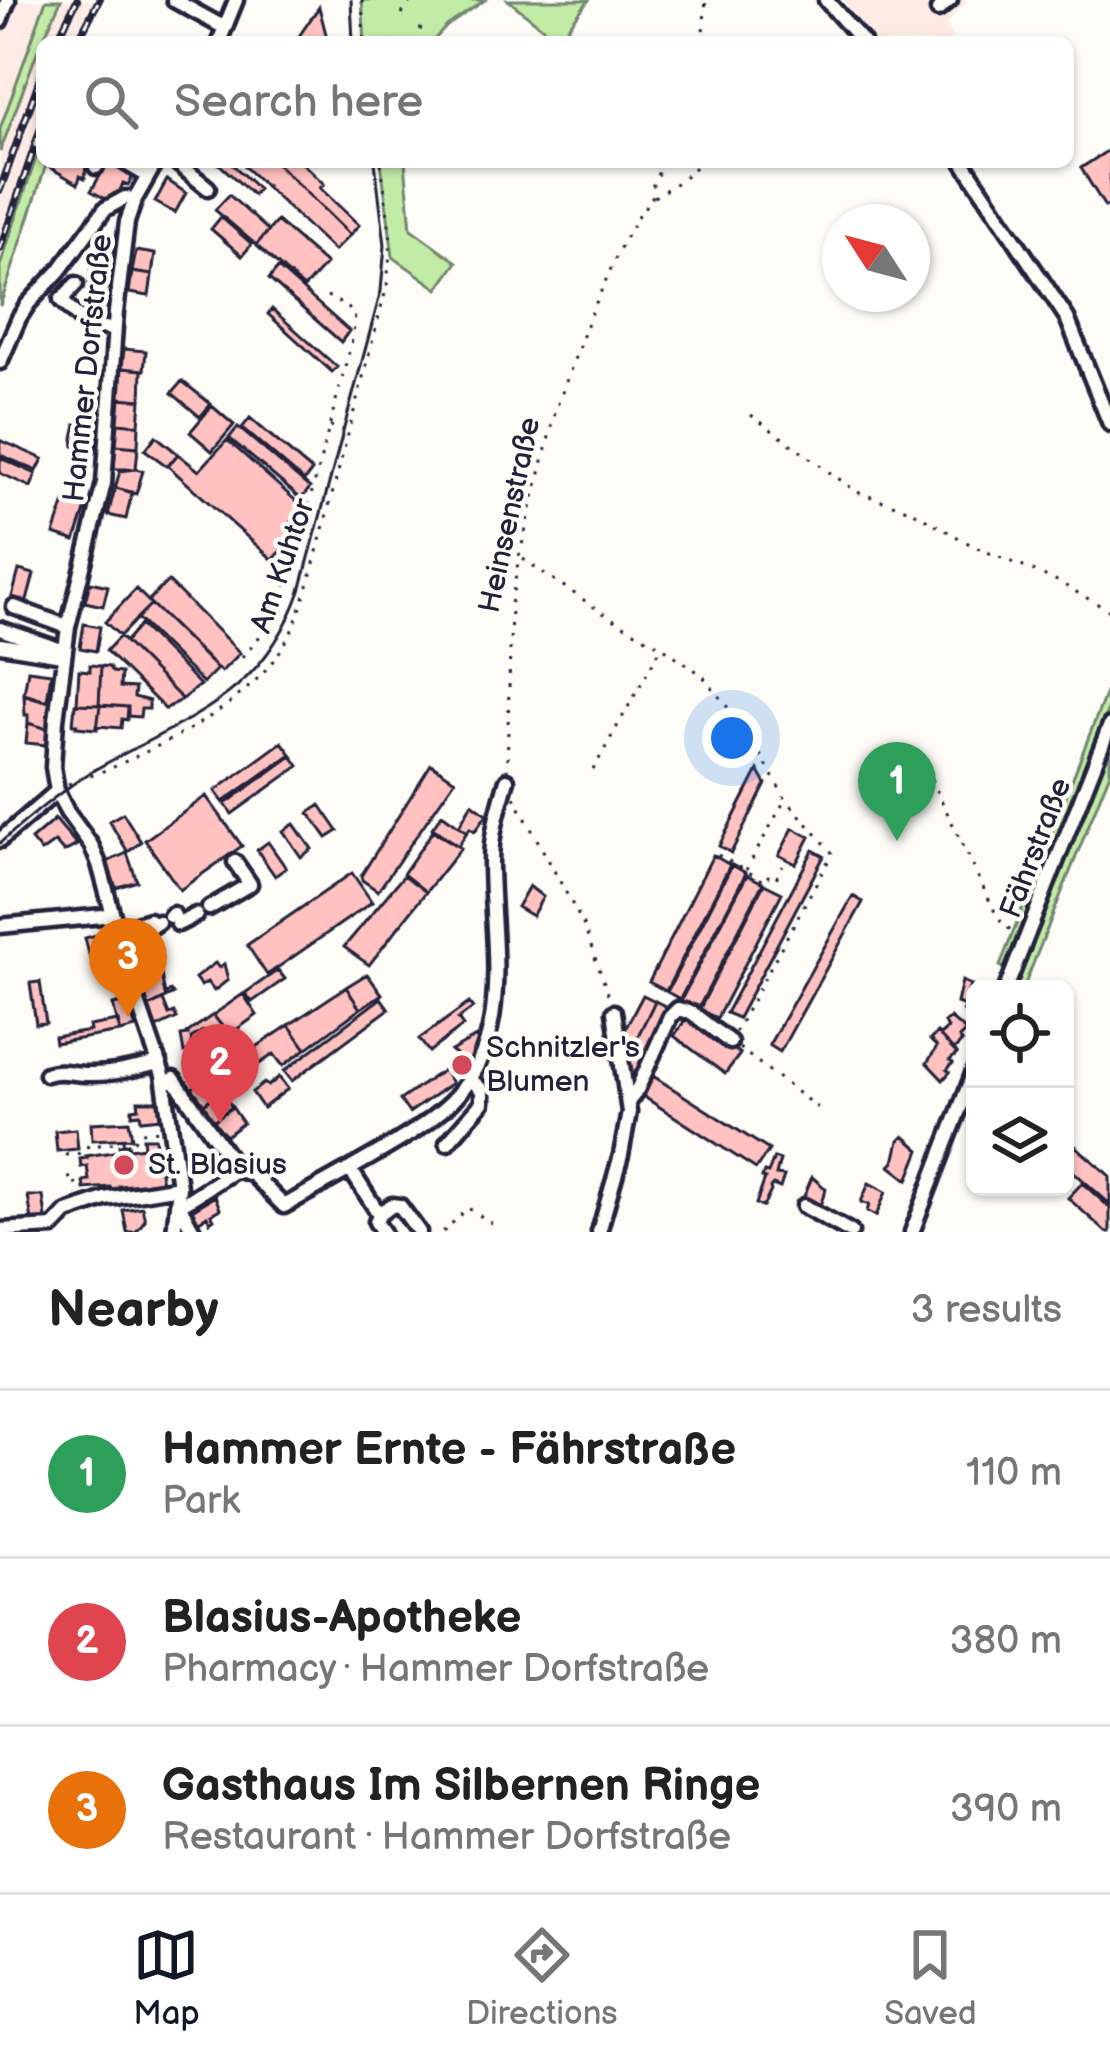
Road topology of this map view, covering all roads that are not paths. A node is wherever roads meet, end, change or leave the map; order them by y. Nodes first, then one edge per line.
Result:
1 (8, 0) edge
2 (174, 0) edge
3 (236, 0) edge
4 (826, 0) edge
5 (950, 0) edge
6 (938, 10) dead end
7 (0, 21) edge
8 (222, 35) edge
9 (858, 36) edge
10 (134, 168) edge
11 (153, 168) edge
12 (183, 168) edge
13 (967, 168) edge
14 (148, 176) junction
15 (208, 188) dead end
16 (135, 199) junction
17 (76, 284) dead end
18 (115, 330) junction
19 (0, 362) edge
20 (1110, 424) edge
21 (14, 607) dead end
22 (68, 627) junction
23 (0, 628) edge
24 (0, 645) edge
25 (63, 653) junction
26 (1110, 725) edge
27 (507, 781) road end
28 (57, 791) junction
29 (0, 840) edge
30 (236, 862) dead end
31 (113, 915) junction
32 (0, 926) edge
33 (117, 930) junction
34 (1010, 980) edge
35 (614, 1012) road end
36 (730, 1042) road end
37 (160, 1063) junction
38 (46, 1074) dead end
39 (470, 1078) junction
40 (164, 1083) junction
41 (968, 1088) edge
42 (629, 1101) junction
43 (447, 1143) dead end
44 (237, 1169) junction
45 (350, 1169) junction
46 (179, 1186) junction
47 (179, 1206) junction
48 (804, 1206) dead end
49 (379, 1214) junction
50 (0, 1230) edge
51 (34, 1230) edge
52 (174, 1232) edge
53 (194, 1232) edge
54 (383, 1232) edge
55 (418, 1232) edge
56 (599, 1232) edge
57 (851, 1232) edge
58 (912, 1232) edge

1 - 7 street
2 - 8 street
3 - 8 street
4 - 9 street
5 - 6 street
10 - 14 street
11 - 14 street, Hammer Dorfstraße
12 - 15 street
13 - 20 street
14 - 16 street, Hammer Dorfstraße
16 - 18 street, Hammer Dorfstraße
16 - 19 street
17 - 18 street
18 - 22 street, Hammer Dorfstraße
21 - 22 street
22 - 25 street, Hammer Dorfstraße
23 - 25 street
24 - 25 street
25 - 28 street, Hammer Dorfstraße
26 - 34 street, Fährstraße
27 - 39 street
28 - 29 street
28 - 31 street
30 - 33 street
31 - 32 street
31 - 33 street
33 - 37 street
35 - 42 street
36 - 42 street
37 - 38 street
37 - 40 street
39 - 43 street
39 - 45 street
40 - 44 street
40 - 46 street
41 - 58 street
42 - 56 street
44 - 45 street
44 - 47 street
45 - 49 street
46 - 47 street
46 - 51 street
47 - 52 street
47 - 53 street
48 - 57 street
49 - 54 street
49 - 55 street
50 - 51 street

